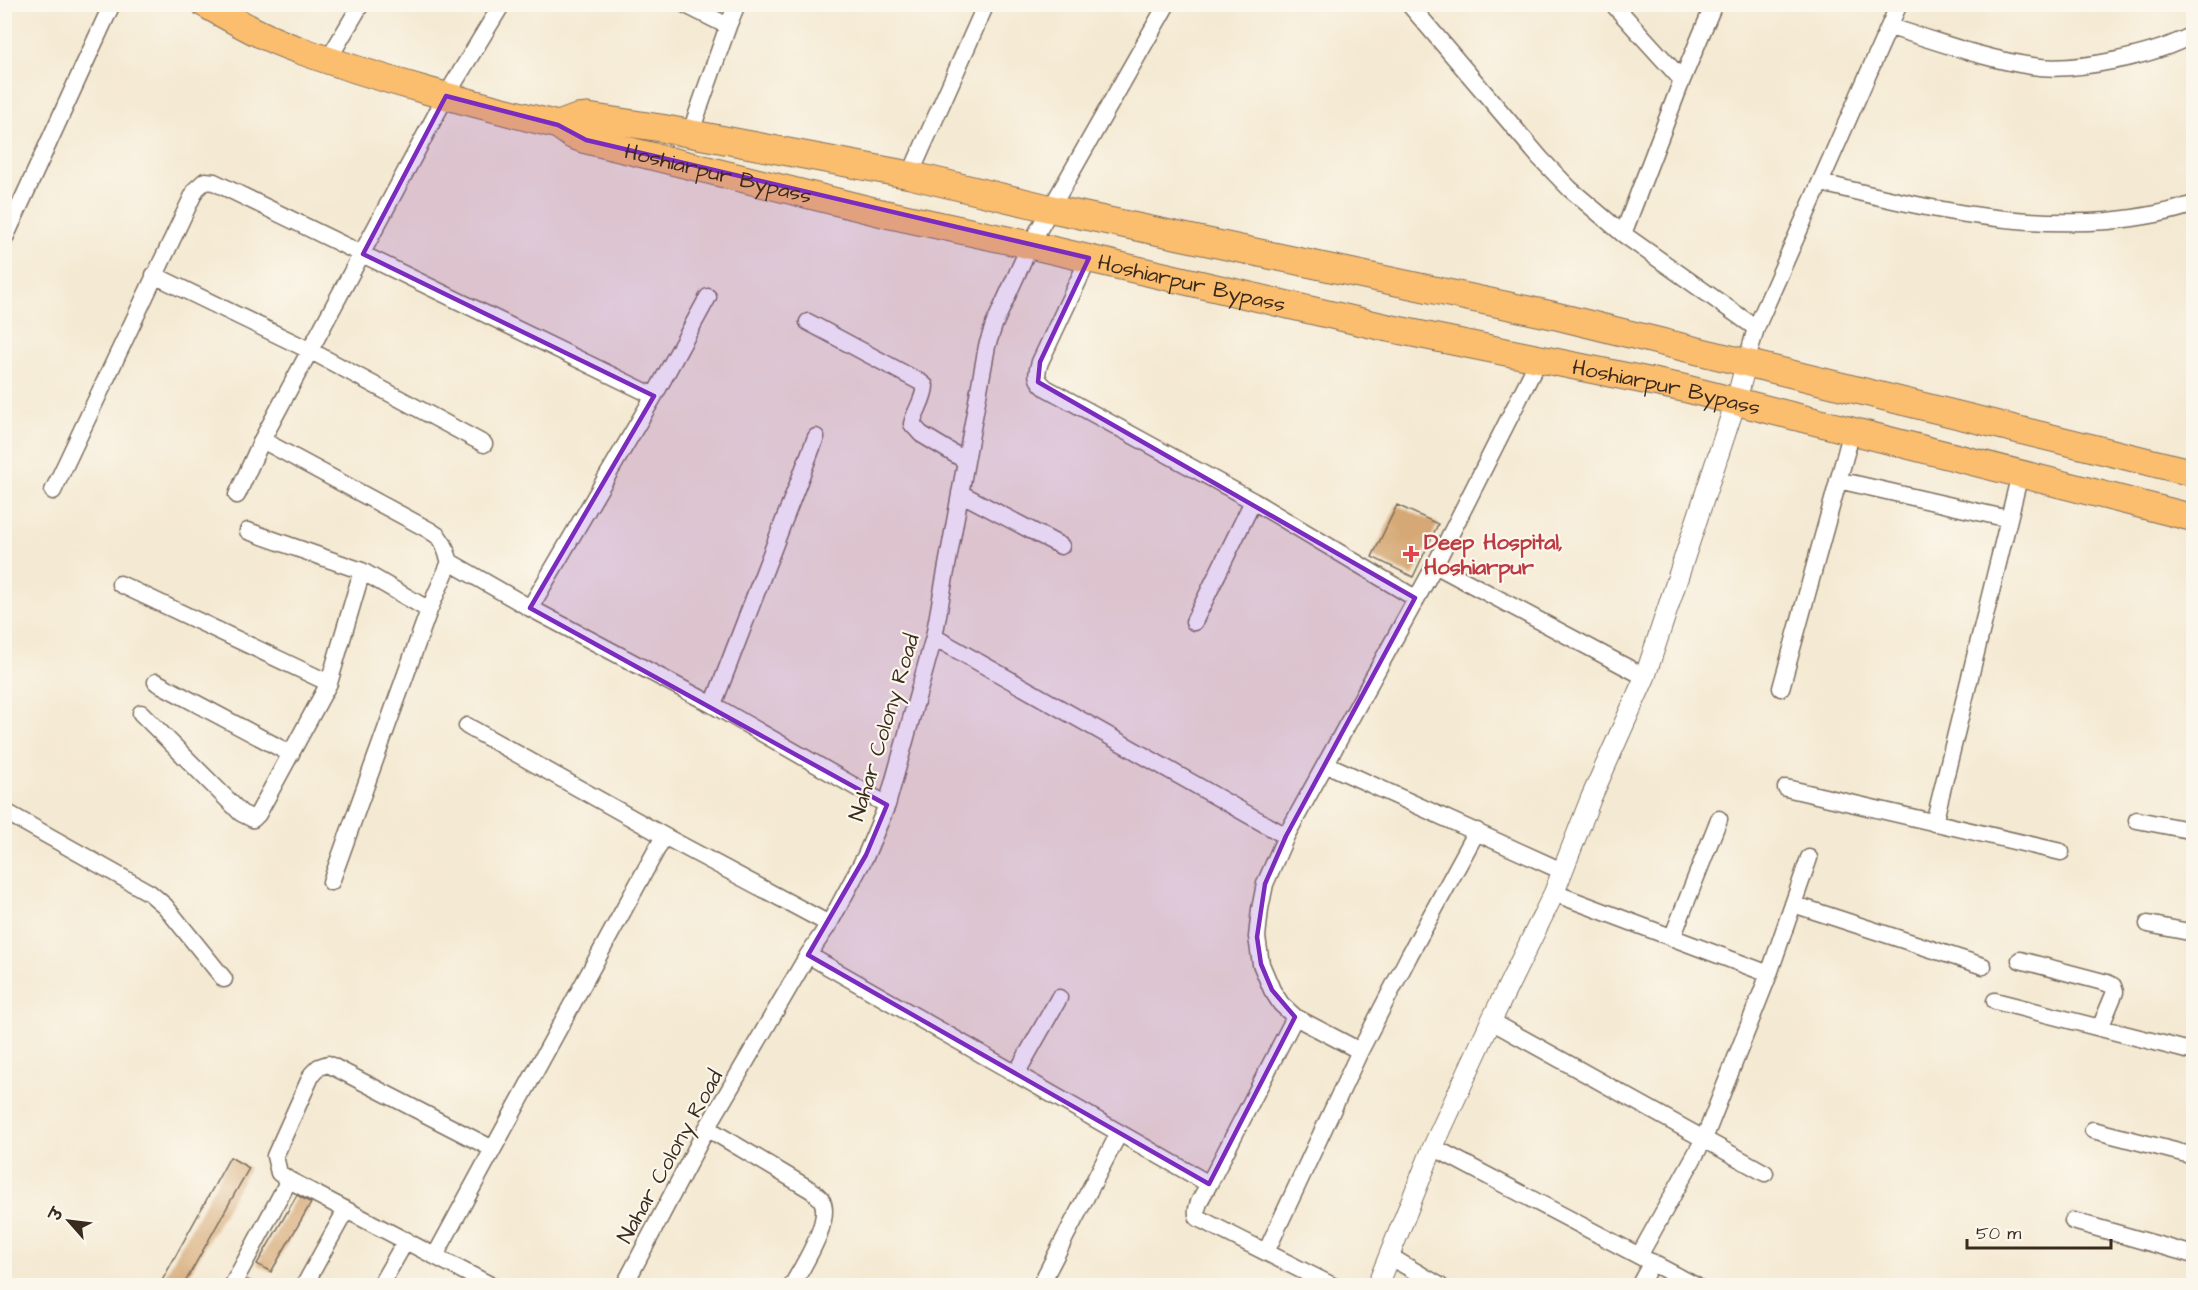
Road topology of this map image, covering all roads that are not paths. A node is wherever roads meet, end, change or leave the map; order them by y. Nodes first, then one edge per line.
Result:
1 (112, 4) edge
2 (205, 4) edge
3 (361, 4) edge
4 (502, 4) edge
5 (684, 4) edge
6 (737, 4) edge
7 (986, 4) edge
8 (1167, 4) edge
9 (1409, 4) edge
10 (1613, 4) edge
11 (1714, 4) edge
12 (1899, 4) edge
13 (728, 26) junction
14 (1890, 27) junction
15 (2193, 34) edge
16 (328, 60) junction
17 (1682, 80) junction
18 (446, 96) junction
19 (558, 125) junction
20 (690, 134) junction
21 (910, 176) junction
22 (1822, 183) junction
23 (2193, 204) edge
24 (1052, 209) junction
25 (1623, 234) junction
26 (4, 240) edge
27 (1030, 245) junction
28 (363, 254) junction
29 (1089, 258) junction
30 (154, 275) junction
31 (708, 297) dead end
32 (808, 322) dead end
33 (1756, 328) junction
34 (311, 351) junction
35 (1539, 359) junction
36 (1746, 364) junction
37 (654, 396) junction
38 (1736, 401) junction
39 (1852, 431) junction
40 (816, 437) dead end
41 (262, 440) junction
42 (484, 444) dead end
43 (966, 461) junction
44 (2193, 473) edge
45 (2020, 474) junction
46 (1838, 480) junction
47 (53, 491) dead end
48 (960, 493) junction
49 (237, 495) dead end
50 (1253, 501) junction
51 (2193, 518) edge
52 (2009, 519) junction
53 (248, 531) dead end
54 (1061, 546) dead end
55 (450, 562) junction
56 (1435, 565) junction
57 (362, 571) junction
58 (120, 584) dead end
59 (1416, 598) junction
60 (530, 608) junction
61 (429, 610) junction
62 (1194, 622) dead end
63 (934, 637) junction
64 (1645, 677) junction
65 (156, 682) dead end
66 (329, 683) junction
67 (1781, 688) dead end
68 (713, 705) junction
69 (141, 713) dead end
70 (467, 726) dead end
71 (291, 754) junction
72 (1326, 764) junction
73 (1786, 788) dead end
74 (887, 805) junction
75 (4, 811) edge
76 (1719, 819) dead end
77 (2137, 820) dead end
78 (1934, 823) junction
79 (1477, 831) junction
80 (2193, 831) edge
81 (664, 836) junction
82 (1286, 836) junction
83 (2061, 852) dead end
84 (1809, 858) dead end
85 (1563, 871) junction
86 (331, 882) dead end
87 (1554, 893) junction
88 (1793, 904) junction
89 (829, 924) junction
90 (2148, 924) dead end
91 (2193, 933) edge
92 (1672, 938) junction
93 (808, 955) junction
94 (2020, 960) dead end
95 (1983, 966) dead end
96 (1769, 974) junction
97 (224, 980) dead end
98 (1059, 998) dead end
99 (1995, 1001) dead end
100 (1295, 1017) junction
101 (1491, 1021) junction
102 (2100, 1028) junction
103 (1360, 1052) junction
104 (2193, 1052) edge
105 (1016, 1074) junction
106 (707, 1128) junction
107 (2093, 1130) dead end
108 (1119, 1133) junction
109 (1704, 1139) junction
110 (1433, 1147) junction
111 (493, 1149) junction
112 (2193, 1156) edge
113 (1765, 1173) dead end
114 (290, 1180) junction
115 (1209, 1184) junction
116 (346, 1210) junction
117 (2073, 1221) dead end
118 (406, 1240) junction
119 (1266, 1252) junction
120 (2193, 1255) edge
121 (435, 1256) junction
122 (1389, 1256) junction
123 (1646, 1259) junction
124 (232, 1286) edge
125 (304, 1286) edge
126 (381, 1286) edge
127 (492, 1286) edge
128 (624, 1286) edge
129 (792, 1286) edge
130 (1040, 1286) edge
131 (1333, 1286) edge
132 (1377, 1286) edge
133 (1440, 1286) edge
134 (1639, 1286) edge
135 (1696, 1286) edge

1 - 26 street
2 - 16 highway, Hoshiarpur Bypass
3 - 16 street
4 - 18 street
5 - 13 street
6 - 13 street
7 - 21 street
8 - 24 street, Nahar Colony Road
9 - 25 street
10 - 17 street
11 - 17 street
12 - 14 street
13 - 20 street
14 - 15 street
14 - 22 street
16 - 18 highway, Hoshiarpur Bypass
17 - 25 street
18 - 19 highway, Hoshiarpur Bypass
18 - 28 street
19 - 20 highway
19 - 27 highway, Hoshiarpur Bypass
20 - 21 highway
21 - 24 highway
22 - 23 street
22 - 33 street
24 - 27 street, Nahar Colony Road
24 - 36 highway
25 - 33 street
27 - 29 highway, Hoshiarpur Bypass
27 - 43 street, Nahar Colony Road
28 - 30 street
28 - 34 street
28 - 37 street
29 - 35 highway, Hoshiarpur Bypass
29 - 50 street
30 - 34 street
30 - 47 street
31 - 37 street
32 - 43 street
33 - 36 street
34 - 41 street
34 - 42 street
35 - 38 highway, Hoshiarpur Bypass
35 - 56 street
36 - 38 street
36 - 44 highway
37 - 60 street
38 - 39 highway, Hoshiarpur Bypass
38 - 64 street
39 - 45 highway, Hoshiarpur Bypass
39 - 46 street
40 - 68 street
41 - 49 street
41 - 55 street
43 - 48 street, Nahar Colony Road
45 - 51 highway, Hoshiarpur Bypass
45 - 52 street
46 - 52 street
46 - 67 street
48 - 54 street
48 - 63 street, Nahar Colony Road
50 - 59 street
50 - 62 street
52 - 78 street
53 - 57 street
55 - 60 street
55 - 61 street
56 - 59 street
56 - 64 street
57 - 61 street
57 - 66 street
58 - 66 street
59 - 72 street
60 - 68 street
61 - 86 street
63 - 74 street, Nahar Colony Road
63 - 82 street
64 - 85 street
65 - 71 street
66 - 71 street
68 - 74 street
69 - 71 street
70 - 81 street
72 - 79 street
72 - 82 street
73 - 78 street
74 - 89 street, Nahar Colony Road
75 - 97 street
76 - 92 street
77 - 80 street
78 - 83 street
79 - 85 street
79 - 103 street
81 - 89 street
81 - 111 street
82 - 100 street
84 - 88 street
85 - 87 street
87 - 92 street
87 - 101 street
88 - 95 street
88 - 96 street
89 - 93 street, Nahar Colony Road
90 - 91 street
92 - 96 street
93 - 105 street
93 - 106 street, Nahar Colony Road
94 - 102 street
96 - 109 street
98 - 105 street
99 - 102 street
100 - 103 street
100 - 115 street
101 - 109 street
101 - 110 street
102 - 104 street
103 - 119 street
105 - 108 street
106 - 128 street, Nahar Colony Road
106 - 129 street
107 - 112 street
108 - 115 street
108 - 130 street
109 - 113 street
109 - 123 street
110 - 122 street
110 - 123 street
111 - 114 street
111 - 121 street
114 - 116 street
114 - 124 street
115 - 119 street
116 - 118 street
116 - 125 street
117 - 120 street
118 - 121 street
118 - 126 street
119 - 131 street
121 - 127 street
122 - 132 street
122 - 133 street
123 - 134 street
123 - 135 street

